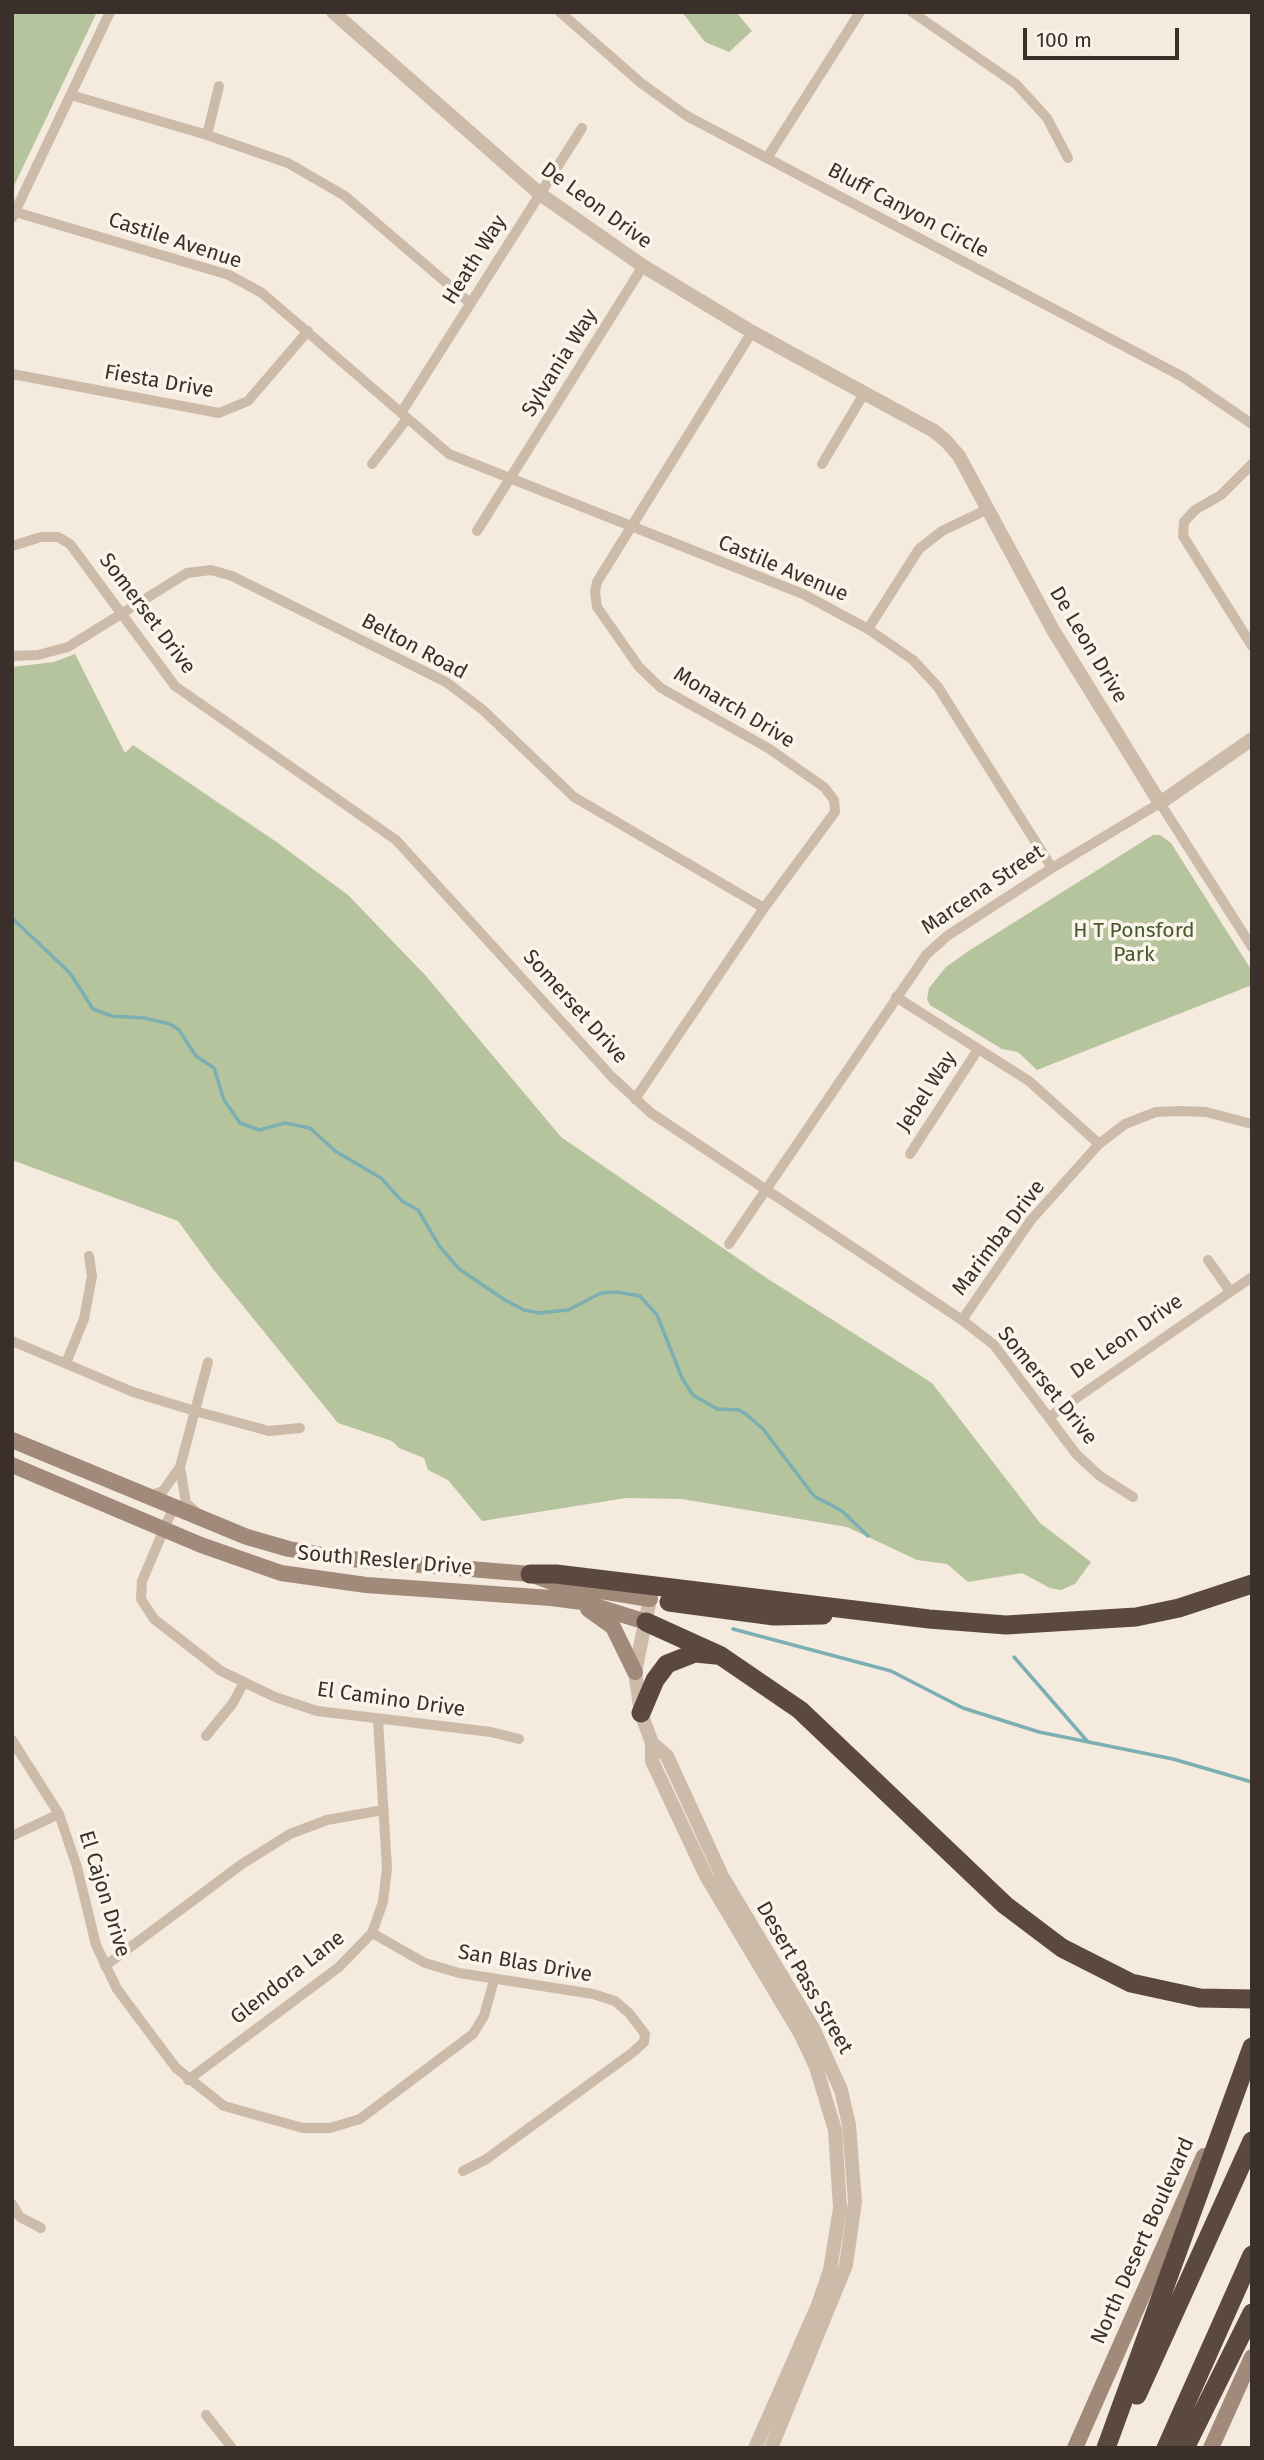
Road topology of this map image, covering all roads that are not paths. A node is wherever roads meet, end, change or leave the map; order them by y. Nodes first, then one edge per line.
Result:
1 (110, 12) edge
2 (333, 12) edge
3 (560, 12) edge
4 (860, 12) edge
5 (912, 12) edge
6 (219, 86) dead end
7 (71, 95) junction
8 (582, 128) dead end
9 (207, 135) junction
10 (767, 158) junction
11 (1068, 158) dead end
12 (540, 194) junction
13 (13, 214) edge
14 (643, 266) junction
15 (470, 303) junction
16 (308, 331) junction
17 (752, 332) junction
18 (12, 374) edge
19 (864, 393) junction
20 (404, 416) junction
21 (1252, 424) edge
22 (372, 464) dead end
23 (822, 464) dead end
24 (1252, 464) edge
25 (508, 479) junction
26 (988, 509) junction
27 (631, 528) junction
28 (477, 531) dead end
29 (12, 546) edge
30 (122, 614) junction
31 (868, 629) junction
32 (1252, 646) edge
33 (12, 656) edge
34 (1252, 739) edge
35 (1160, 803) junction
36 (1052, 868) junction
37 (764, 908) junction
38 (1252, 947) edge
39 (896, 997) junction
40 (977, 1051) junction
41 (635, 1099) junction
42 (1252, 1124) edge
43 (1099, 1144) junction
44 (910, 1154) dead end
45 (765, 1191) junction
46 (729, 1244) dead end
47 (89, 1256) dead end
48 (1208, 1260) dead end
49 (1252, 1277) edge
50 (1230, 1291) junction
51 (962, 1320) junction
52 (12, 1341) edge
53 (208, 1362) dead end
54 (66, 1363) junction
55 (195, 1412) junction
56 (1049, 1417) junction
57 (300, 1428) dead end
58 (12, 1440) edge
59 (12, 1465) edge
60 (180, 1467) junction
61 (150, 1496) junction
62 (1133, 1497) dead end
63 (174, 1506) junction
64 (201, 1518) junction
65 (166, 1529) junction
66 (530, 1574) junction
67 (1252, 1584) edge
68 (650, 1599) junction
69 (582, 1602) junction
70 (852, 1610) junction
71 (646, 1622) junction
72 (721, 1656) junction
73 (635, 1672) junction
74 (243, 1684) junction
75 (641, 1713) junction
76 (378, 1720) junction
77 (206, 1735) dead end
78 (519, 1739) dead end
79 (12, 1740) edge
80 (383, 1810) junction
81 (59, 1814) junction
82 (12, 1836) edge
83 (746, 1932) junction
84 (372, 1933) junction
85 (105, 1966) junction
86 (494, 1979) junction
87 (1252, 1999) edge
88 (1251, 2049) edge
89 (188, 2080) junction
90 (1252, 2141) edge
91 (463, 2171) dead end
92 (12, 2204) edge
93 (41, 2228) dead end
94 (836, 2241) junction
95 (852, 2243) junction
96 (1252, 2255) edge
97 (1252, 2314) edge
98 (1252, 2357) edge
99 (206, 2415) dead end
100 (232, 2448) edge
101 (755, 2448) edge
102 (771, 2448) edge
103 (1075, 2448) edge
104 (1106, 2448) edge
105 (1114, 2448) edge
106 (1166, 2448) edge
107 (1185, 2448) edge
108 (1211, 2448) edge

1 - 7 street
2 - 12 street, De Leon Drive
3 - 10 street, Bluff Canyon Circle
4 - 10 street
5 - 11 street
6 - 9 street
7 - 9 street
7 - 13 street
8 - 12 street, Heath Way
9 - 15 street
10 - 21 street, Bluff Canyon Circle
12 - 14 street, De Leon Drive
12 - 15 street, Heath Way
13 - 16 street, Castile Avenue
14 - 17 street, De Leon Drive
14 - 25 street, Sylvania Way
15 - 20 street, Heath Way
16 - 18 street, Fiesta Drive
16 - 20 street, Castile Avenue
17 - 19 street, De Leon Drive
17 - 27 street, Monarch Drive
19 - 23 street
19 - 26 street, De Leon Drive
20 - 22 street
20 - 25 street, Castile Avenue
24 - 32 street
25 - 27 street, Castile Avenue
25 - 28 street, Sylvania Way
26 - 31 street
26 - 35 street, De Leon Drive
27 - 31 street, Castile Avenue
27 - 37 street, Monarch Drive
29 - 30 street, Somerset Drive
30 - 33 street, Belton Road
30 - 37 street, Belton Road
30 - 41 street, Somerset Drive
31 - 36 street, Castile Avenue
34 - 35 street, Marcena Street
35 - 36 street, Marcena Street
35 - 38 street, De Leon Drive
36 - 39 street, Marcena Street
37 - 41 street, Monarch Drive
39 - 40 street
39 - 45 street, Marcena Street
40 - 43 street
40 - 44 street, Jebel Way
41 - 45 street, Somerset Drive
42 - 43 street, Marimba Drive
43 - 51 street, Marimba Drive
45 - 46 street, Marcena Street
45 - 51 street, Somerset Drive
47 - 54 street
48 - 50 street
49 - 50 street, De Leon Drive
50 - 56 street, De Leon Drive
51 - 56 street, Somerset Drive
52 - 54 street
53 - 55 street
54 - 55 street
55 - 57 street
55 - 60 street
56 - 62 street, Somerset Drive
58 - 61 main road, South Resler Drive
59 - 65 main road, South Resler Drive
60 - 61 street
60 - 64 street
61 - 63 main road, South Resler Drive
63 - 64 main road, South Resler Drive
63 - 65 street, El Camino Drive
64 - 66 main road, South Resler Drive
65 - 69 main road, South Resler Drive
65 - 74 street, El Camino Drive
66 - 68 main road, South Resler Drive
66 - 70 highway
67 - 70 highway
68 - 70 highway
68 - 71 street, Desert Pass Street
69 - 71 main road, South Resler Drive
69 - 73 main road
71 - 72 highway
71 - 73 street, Desert Pass Street
72 - 75 highway
72 - 87 highway
73 - 75 street, Desert Pass Street
74 - 76 street, El Camino Drive
74 - 77 street
75 - 83 street, Desert Pass Street
76 - 78 street, El Camino Drive
76 - 80 street, Glendora Lane
79 - 81 street, El Cajon Drive
80 - 84 street, Glendora Lane
80 - 85 street
81 - 82 street
81 - 85 street, El Cajon Drive
83 - 94 street, Desert Pass Street
83 - 95 street, Desert Pass Street
84 - 86 street, San Blas Drive
84 - 89 street, Glendora Lane
85 - 89 street, El Cajon Drive
86 - 89 street, El Cajon Drive
86 - 91 street, San Blas Drive
88 - 103 main road, North Desert Boulevard
88 - 104 highway
90 - 105 highway
92 - 93 street
94 - 95 street
94 - 101 street, Desert Pass Street
95 - 102 street, Desert Pass Street
96 - 106 highway
97 - 107 highway
98 - 108 main road
99 - 100 street

